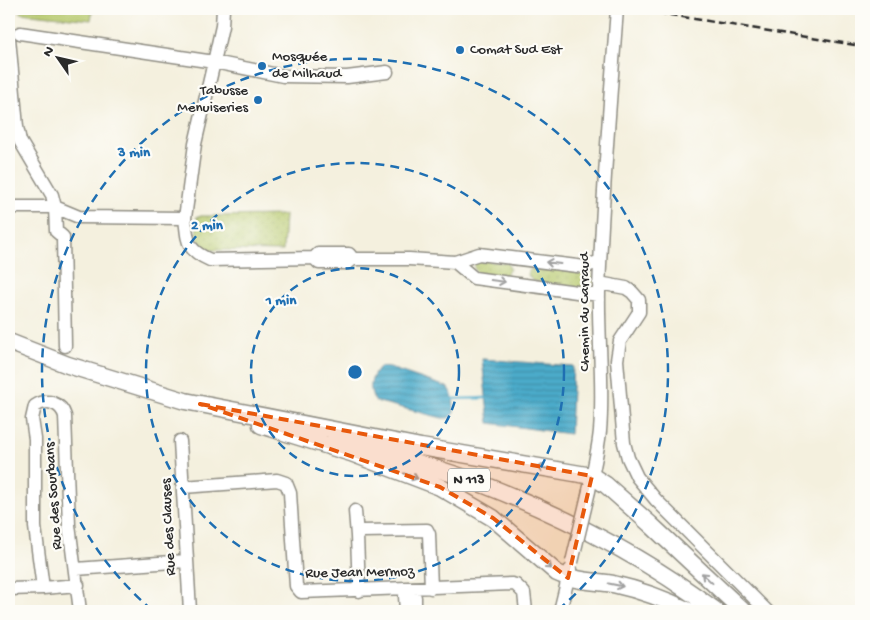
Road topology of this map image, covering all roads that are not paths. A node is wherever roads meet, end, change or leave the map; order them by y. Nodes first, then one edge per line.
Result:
1 (223, 9) edge
2 (617, 9) edge
3 (14, 36) edge
4 (214, 62) junction
5 (387, 72) dead end
6 (9, 207) edge
7 (55, 207) junction
8 (185, 218) junction
9 (600, 261) junction
10 (455, 262) junction
11 (599, 289) junction
12 (9, 342) edge
13 (65, 346) dead end
14 (9, 351) edge
15 (176, 398) junction
16 (200, 404) junction
17 (180, 441) dead end
18 (590, 484) junction
19 (183, 487) junction
20 (355, 511) dead end
21 (357, 536) junction
22 (186, 561) junction
23 (76, 568) junction
24 (568, 578) junction
25 (78, 585) junction
26 (43, 588) junction
27 (431, 588) junction
28 (9, 589) edge
29 (409, 590) junction
30 (359, 591) junction
31 (80, 611) edge
32 (190, 611) edge
33 (406, 611) edge
34 (415, 611) edge
35 (526, 611) edge
36 (560, 611) edge
37 (689, 611) edge
38 (716, 611) edge
39 (743, 611) edge
40 (767, 611) edge

1 - 4 street
2 - 9 street, Chemin du Carraud
3 - 4 street
3 - 7 street
4 - 5 street
4 - 8 street
6 - 7 street
7 - 8 street
7 - 13 street
8 - 10 street
9 -> 10 street
9 - 11 street, Chemin du Carraud
10 -> 11 street
11 - 18 street, Chemin du Carraud
11 - 40 street
12 - 15 main road, N 113
14 - 15 main road, N 113
15 - 16 main road, N 113
18 -> 16 main road
16 -> 24 main road
16 - 38 main road, N 113
17 - 19 street, Rue des Clauses
18 - 24 street, Chemin du Carraud, bridge
39 -> 18 main road
19 - 22 street, Rue des Clauses
19 - 30 street, Rue Jean Mermoz
20 - 21 street
21 - 27 street
21 - 30 street
22 - 23 street
22 - 32 street, Rue des Clauses
23 - 25 street, Rue des Sourbans
23 - 26 street, Rue des Sourbans
24 - 36 street, Chemin du Carraud
24 -> 37 main road
25 - 26 street
25 - 31 street, Rue des Sourbans
26 - 28 street
27 - 29 street, Rue Jean Mermoz
27 - 35 street, Rue Jean Mermoz
29 - 30 street, Rue Jean Mermoz
29 - 33 street
29 - 34 street

